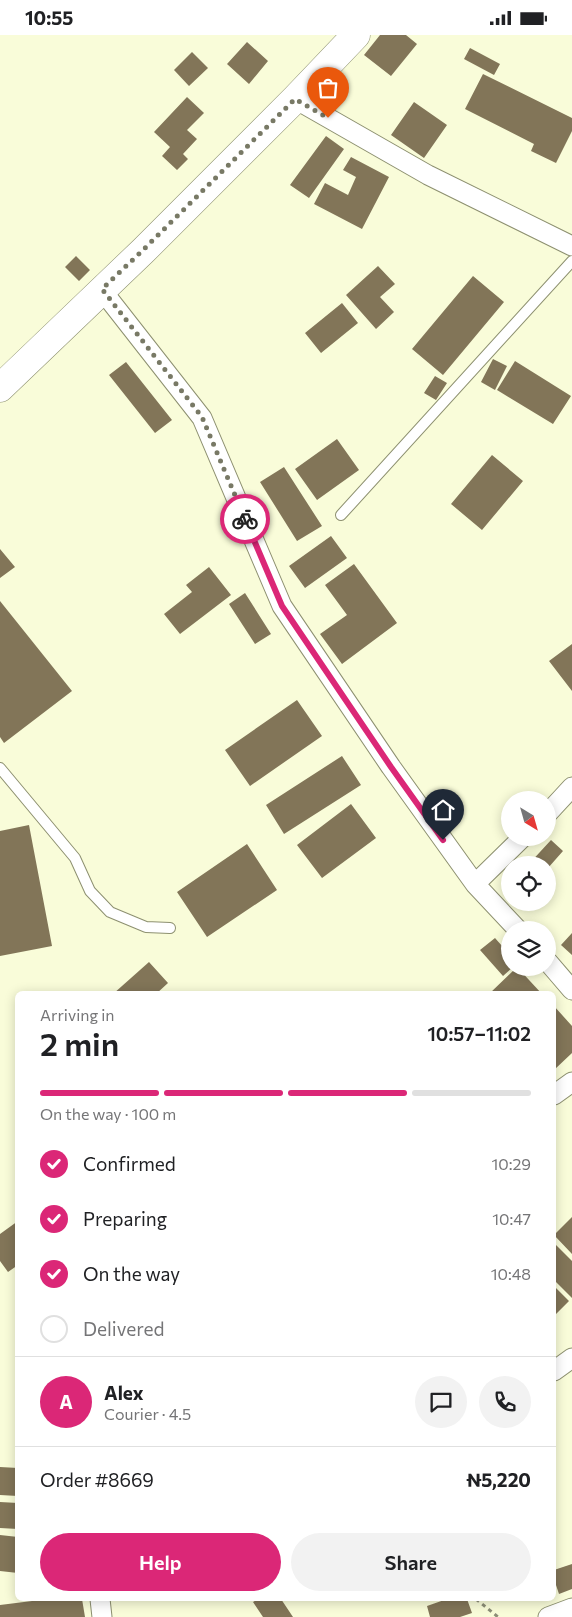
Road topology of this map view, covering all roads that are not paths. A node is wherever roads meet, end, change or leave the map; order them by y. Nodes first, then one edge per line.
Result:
1 (356, 35) edge
2 (295, 99) junction
3 (572, 245) edge
4 (572, 261) edge
5 (102, 289) junction
6 (0, 388) edge
7 (341, 515) dead end
8 (0, 767) edge
9 (572, 787) edge
10 (556, 804) edge
11 (514, 846) edge
12 (475, 884) junction
13 (510, 921) edge
14 (170, 928) dead end
15 (556, 971) edge
16 (572, 990) edge
17 (572, 1082) edge
18 (556, 1094) edge
19 (572, 1359) edge
20 (556, 1370) edge
21 (100, 1601) edge
22 (572, 1608) edge
23 (102, 1617) edge
24 (548, 1617) edge

1 - 2 street
2 - 3 street
2 - 5 street
4 - 7 lane
5 - 6 street
5 - 12 street
8 - 14 lane
9 - 10 street
11 - 12 street
12 - 13 street
15 - 16 street
17 - 18 street
19 - 20 street
21 - 23 street
22 - 24 street

